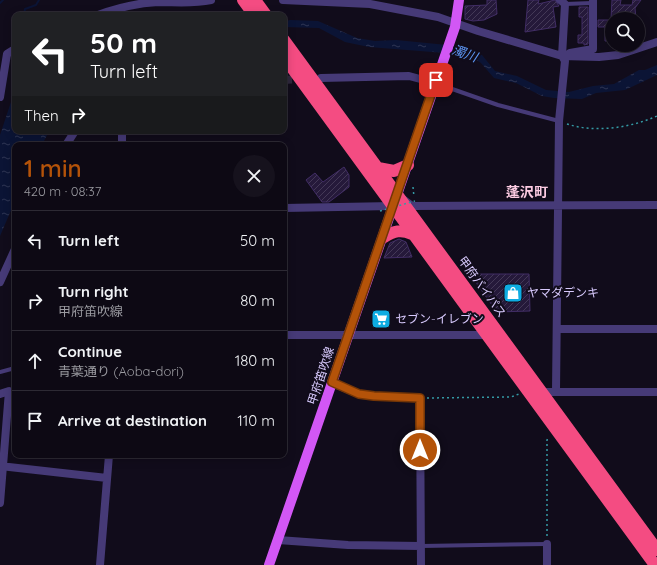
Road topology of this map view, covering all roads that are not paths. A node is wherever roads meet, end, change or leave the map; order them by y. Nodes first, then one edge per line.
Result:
1 (211, 0) edge
2 (243, 0) edge
3 (283, 0) edge
4 (459, 0) edge
5 (256, 1) edge
6 (563, 2) edge
7 (593, 2) edge
8 (109, 12) edge
9 (252, 12) edge
10 (264, 12) edge
11 (456, 25) junction
12 (657, 42) edge
13 (287, 44) edge
14 (12, 51) edge
15 (564, 57) junction
16 (287, 62) edge
17 (321, 78) dead end
18 (436, 82) junction
19 (0, 97) edge
20 (560, 119) junction
21 (408, 165) junction
22 (378, 168) junction
23 (395, 200) junction
24 (557, 205) junction
25 (657, 205) edge
26 (287, 208) edge
27 (412, 234) junction
28 (384, 237) junction
29 (12, 256) edge
30 (0, 282) edge
31 (558, 329) junction
32 (657, 329) edge
33 (287, 335) edge
34 (487, 335) junction
35 (347, 336) junction
36 (12, 369) edge
37 (0, 372) edge
38 (332, 382) junction
39 (556, 391) junction
40 (657, 392) edge
41 (0, 394) edge
42 (537, 396) junction
43 (109, 458) edge
44 (2, 466) edge
45 (107, 478) junction
46 (0, 502) edge
47 (278, 540) junction
48 (547, 544) joint
49 (421, 546) junction
50 (657, 550) edge
51 (100, 565) edge
52 (269, 565) edge
53 (421, 565) edge
54 (547, 565) edge
55 (655, 565) edge

1 - 8 street
2 - 9 highway
3 - 11 street
4 - 11 main road, 甲府笛吹線
5 - 10 highway
6 - 7 lane
6 - 15 street
7 - 15 street
11 - 15 street
11 - 18 main road, 甲府笛吹線
12 - 15 street
13 - 22 highway, 甲府バイパス
14 - 19 street
15 - 20 street
16 - 23 highway, 甲府バイパス
17 - 18 street
18 - 20 lane
18 - 21 main road, 甲府笛吹線
20 - 24 street
21 - 22 highway
21 - 23 main road, 甲府笛吹線
22 - 23 highway, 甲府バイパス
23 - 24 street
23 - 26 street
23 - 27 highway, 甲府バイパス
23 - 28 main road, 甲府笛吹線
23 - 42 highway, 甲府バイパス
24 - 25 street
24 - 31 street
27 - 28 highway
27 - 34 highway, 甲府バイパス
28 - 35 main road, 甲府笛吹線
29 - 30 street
31 - 32 street
31 - 39 street
33 - 35 street
34 - 35 street
34 - 42 highway, 甲府バイパス
35 - 38 main road, 甲府笛吹線
36 - 37 lane
38 - 47 main road, 甲府笛吹線
38 - 49 street
39 - 40 street
39 - 42 street
41 - 44 street
42 - 50 highway, 甲府バイパス
42 - 55 highway, 甲府バイパス
43 - 45 street
44 - 45 street
44 - 46 street
45 - 51 street
47 - 49 street
47 - 52 main road, 甲府笛吹線
48 - 49 lane
48 - 54 street
49 - 53 street

